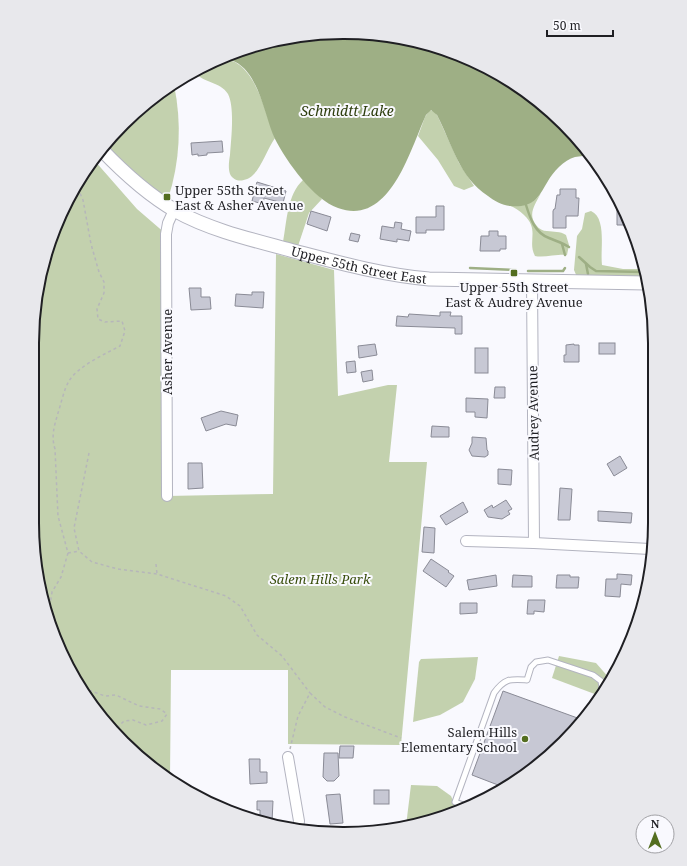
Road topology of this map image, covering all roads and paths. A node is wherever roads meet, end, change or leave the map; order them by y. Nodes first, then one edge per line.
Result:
1 (105, 154) edge
2 (79, 192) edge
3 (174, 210) junction
4 (532, 282) junction
5 (642, 284) edge
6 (89, 453) dead end
7 (167, 496) dead end
8 (466, 541) dead end
9 (534, 543) junction
10 (646, 549) edge
11 (79, 551) junction
12 (68, 553) junction
13 (156, 564) dead end
14 (157, 574) junction
15 (50, 604) edge
16 (601, 684) edge
17 (89, 691) edge
18 (310, 693) junction
19 (118, 727) edge
20 (401, 738) dead end
21 (288, 757) joint
22 (460, 804) edge
23 (299, 823) edge

1 - 3 street, Upper 55th Street East
2 - 12 path
3 - 4 street, Upper 55th Street East
3 - 7 street, Asher Avenue
4 - 5 street, Upper 55th Street East
4 - 9 street, Audrey Avenue
6 - 11 path
8 - 9 street
9 - 10 street
11 - 12 path
11 - 14 path
12 - 15 path
13 - 14 path
14 - 18 path
16 - 22 lane
17 - 19 path
18 - 20 path
18 - 21 path
21 - 23 street

